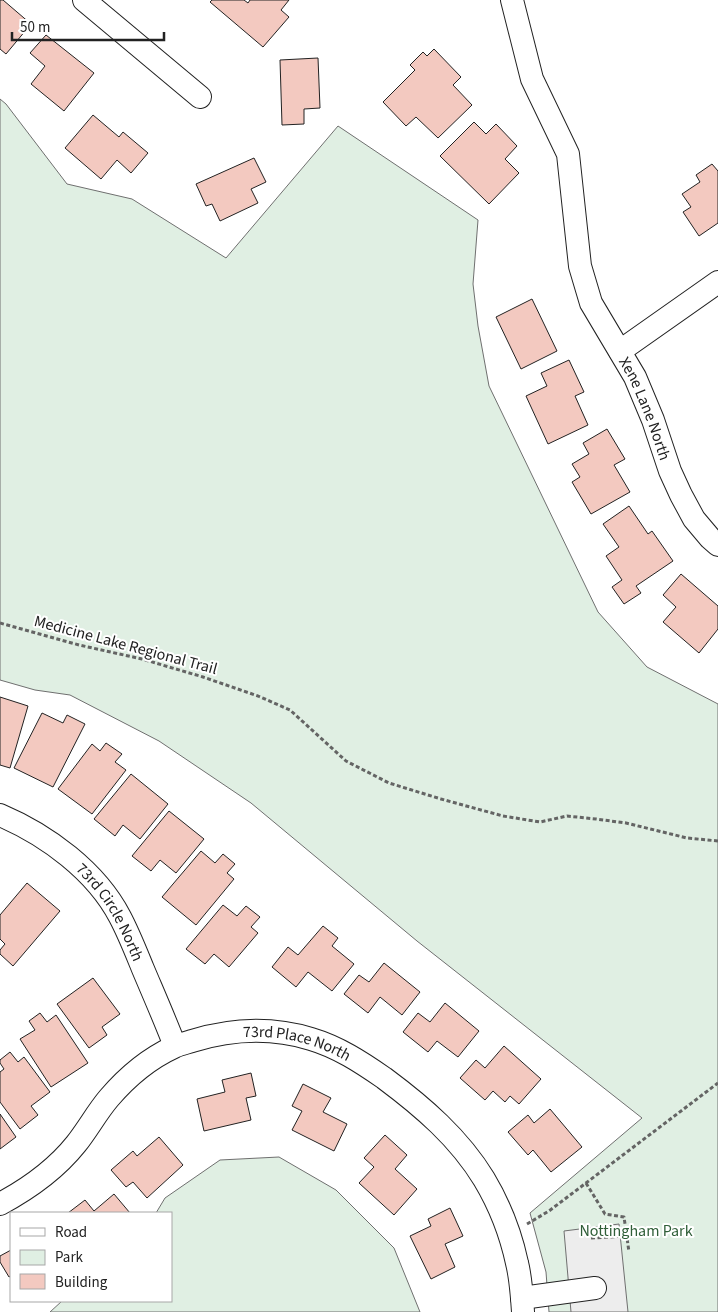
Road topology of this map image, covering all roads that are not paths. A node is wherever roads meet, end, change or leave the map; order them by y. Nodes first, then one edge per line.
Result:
1 (84, 0) edge
2 (512, 0) edge
3 (200, 97) dead end
4 (718, 282) edge
5 (620, 350) junction
6 (718, 545) edge
7 (0, 816) edge
8 (175, 1046) junction
9 (0, 1204) edge
10 (595, 1288) dead end
11 (522, 1305) edge

1 - 3 street
2 - 5 street, Xene Lane North
4 - 5 street
5 - 6 street, Xene Lane North
7 - 8 street, 73rd Circle North
8 - 9 street, 73rd Place North
8 - 11 street, 73rd Place North
10 - 11 street

